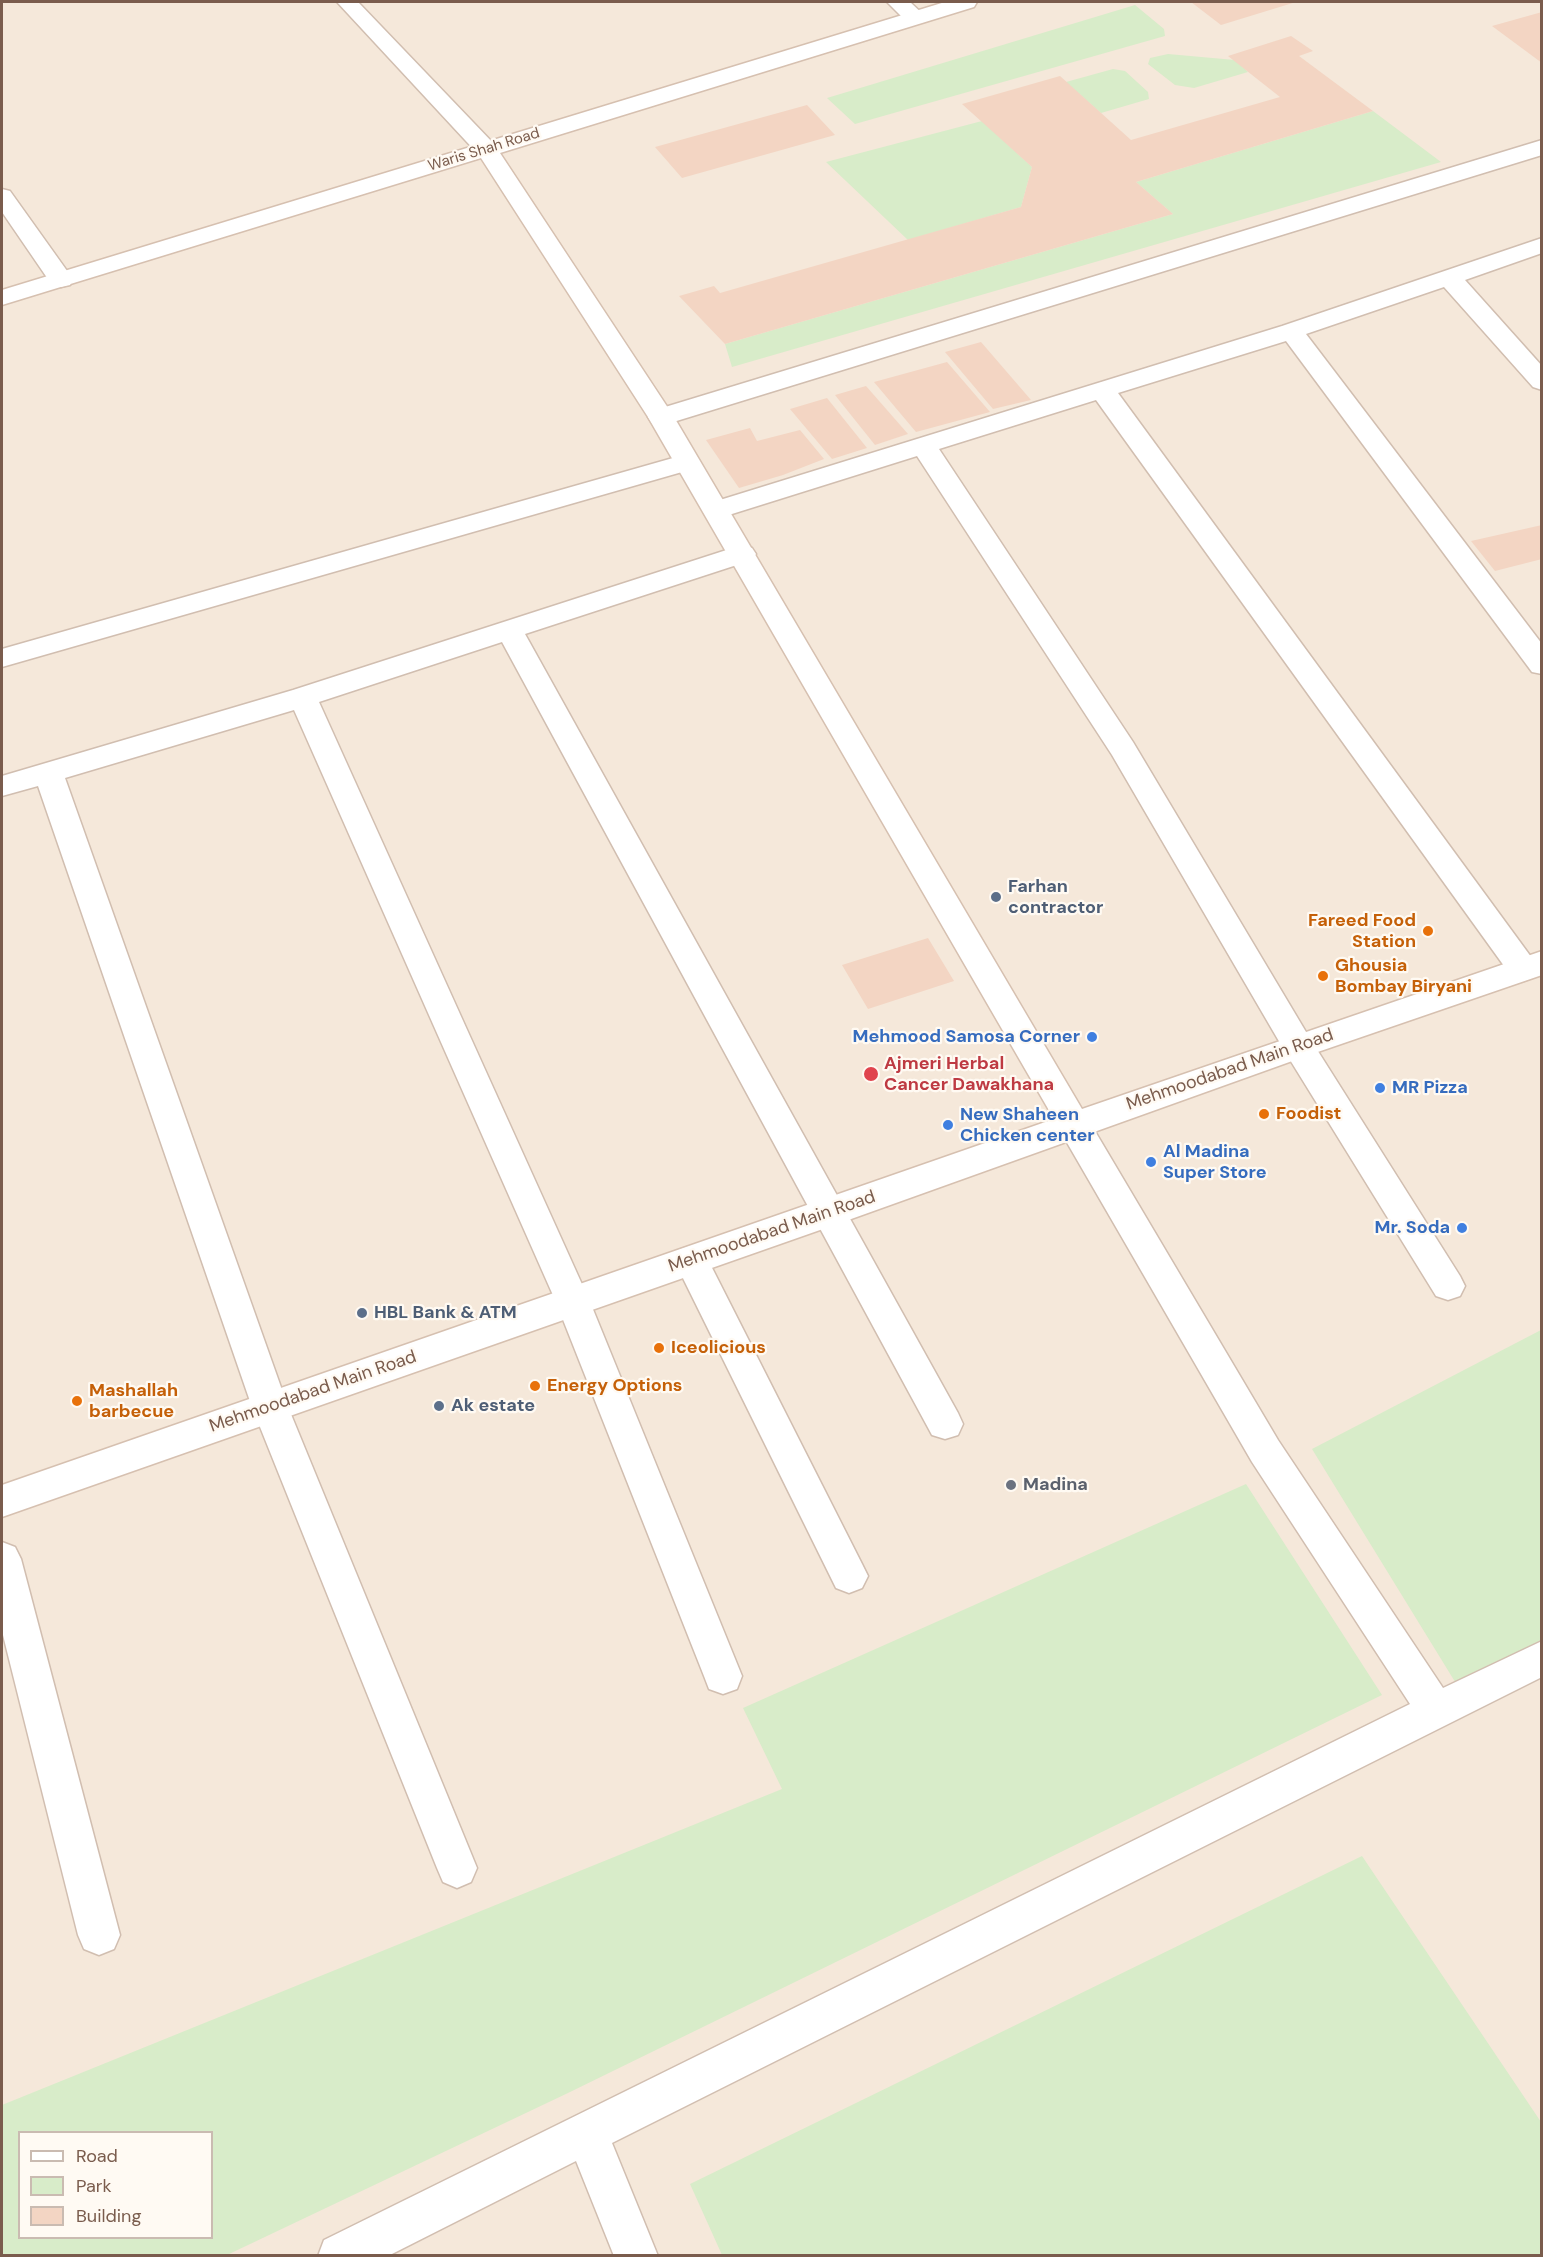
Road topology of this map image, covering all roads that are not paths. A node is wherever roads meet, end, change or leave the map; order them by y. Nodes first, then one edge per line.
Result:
1 (347, 2) edge
2 (897, 2) edge
3 (966, 2) edge
4 (915, 17) junction
5 (1542, 147) edge
6 (486, 149) junction
7 (2, 196) edge
8 (1542, 245) edge
9 (1449, 277) junction
10 (61, 280) junction
11 (2, 298) edge
12 (1290, 331) junction
13 (1542, 382) edge
14 (1103, 391) junction
15 (661, 417) junction
16 (924, 446) junction
17 (687, 462) junction
18 (716, 510) junction
19 (742, 554) junction
20 (509, 630) junction
21 (2, 658) edge
22 (1542, 665) edge
23 (303, 697) junction
24 (48, 772) junction
25 (2, 786) edge
26 (1532, 966) edge
27 (1298, 1046) junction
28 (1074, 1125) junction
29 (828, 1213) junction
30 (691, 1260) junction
31 (1448, 1286) dead end
32 (573, 1302) junction
33 (270, 1407) junction
34 (945, 1424) dead end
35 (2, 1501) edge
36 (2, 1559) edge
37 (849, 1576) dead end
38 (1542, 1658) edge
39 (723, 1676) dead end
40 (1436, 1711) junction
41 (457, 1868) dead end
42 (99, 1935) dead end
43 (587, 2134) junction
44 (340, 2256) edge
45 (636, 2256) edge

1 - 6 street
2 - 4 street
3 - 4 street, Waris Shah Road
4 - 6 street, Waris Shah Road
5 - 15 street
6 - 10 street, Waris Shah Road
6 - 15 street
7 - 10 street
8 - 9 street
9 - 12 street
9 - 13 street
10 - 11 street, Waris Shah Road
12 - 14 street
12 - 22 street
14 - 16 street
14 - 26 street
15 - 17 street
16 - 18 street
16 - 27 street
17 - 18 street
17 - 21 street
18 - 19 street
19 - 20 street
19 - 28 street
20 - 23 street
20 - 29 street
23 - 24 street
23 - 32 street
24 - 25 street
24 - 33 street
26 - 27 street, Mehmoodabad Main Road
27 - 28 street, Mehmoodabad Main Road
27 - 31 street
28 - 29 street, Mehmoodabad Main Road
28 - 40 street
29 - 30 street, Mehmoodabad Main Road
29 - 34 street
30 - 32 street, Mehmoodabad Main Road
30 - 37 street
32 - 33 street, Mehmoodabad Main Road
32 - 39 street
33 - 35 street, Mehmoodabad Main Road
33 - 41 street
36 - 42 street
38 - 40 street
40 - 43 street
43 - 44 street
43 - 45 street

